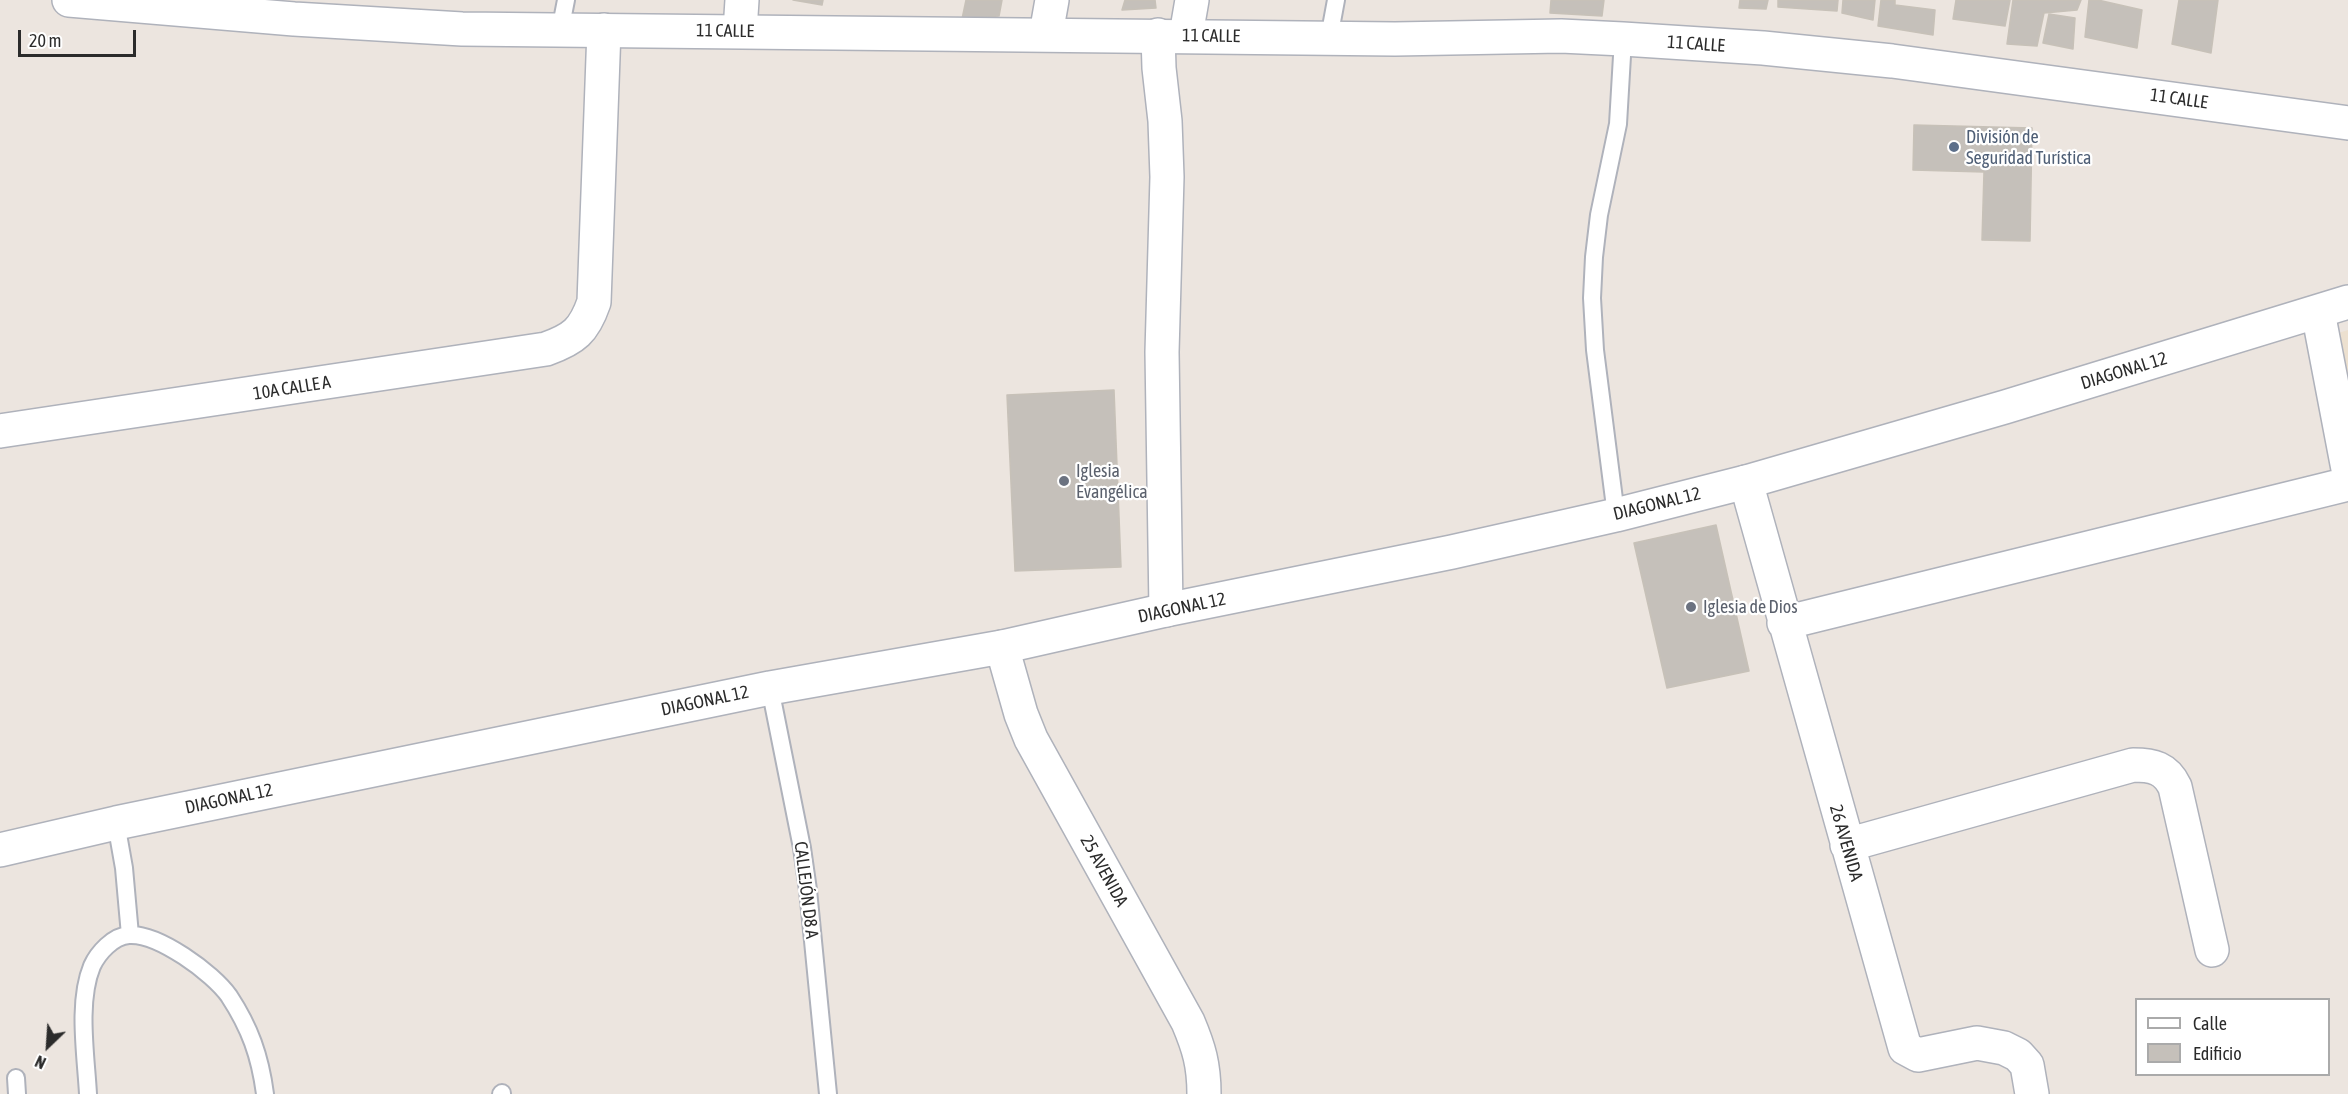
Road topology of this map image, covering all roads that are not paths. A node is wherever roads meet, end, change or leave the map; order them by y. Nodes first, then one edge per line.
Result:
1 (69, 0) edge
2 (1052, 0) edge
3 (1192, 0) edge
4 (1336, 0) edge
5 (295, 10) edge
6 (563, 16) edge
7 (741, 16) edge
8 (603, 30) junction
9 (1046, 34) junction
10 (1172, 35) junction
11 (1329, 38) junction
12 (1623, 39) junction
13 (2348, 123) edge
14 (2333, 307) edge
15 (0, 431) edge
16 (2348, 469) edge
17 (1746, 482) junction
18 (2348, 484) edge
19 (1616, 515) junction
20 (1166, 610) junction
21 (1784, 623) junction
22 (1002, 646) junction
23 (770, 688) junction
24 (116, 823) junction
25 (1846, 845) junction
26 (0, 850) edge
27 (130, 935) junction
28 (2212, 950) dead end
29 (88, 1094) edge
30 (265, 1094) edge
31 (828, 1094) edge
32 (1203, 1094) edge
33 (2032, 1094) edge

1 - 5 street, 11 CALLE
2 - 9 street
3 - 10 street
4 - 11 lane
5 - 6 street, 11 CALLE
6 - 8 street, 11 CALLE
7 - 8 street, 11 CALLE
7 - 9 street, 11 CALLE
8 - 15 street, 10A CALLE A
9 - 10 street, 11 CALLE
10 - 11 street, 11 CALLE
10 - 20 street
11 - 12 street, 11 CALLE
12 - 13 street, 11 CALLE
12 - 19 lane
14 - 16 street
14 - 17 street, DIAGONAL 12
17 - 19 street, DIAGONAL 12
17 - 21 street, 26 AVENIDA
18 - 21 street
19 - 20 street, DIAGONAL 12
20 - 22 street, DIAGONAL 12
21 - 25 street, 26 AVENIDA
22 - 23 street, DIAGONAL 12
22 - 32 street, 25 AVENIDA
23 - 24 street, DIAGONAL 12
23 - 31 lane, CALLEJÓN D8 A
24 - 26 street, DIAGONAL 12
24 - 27 lane
25 - 28 street
25 - 33 street, 26 AVENIDA
27 - 29 lane
27 - 30 lane

